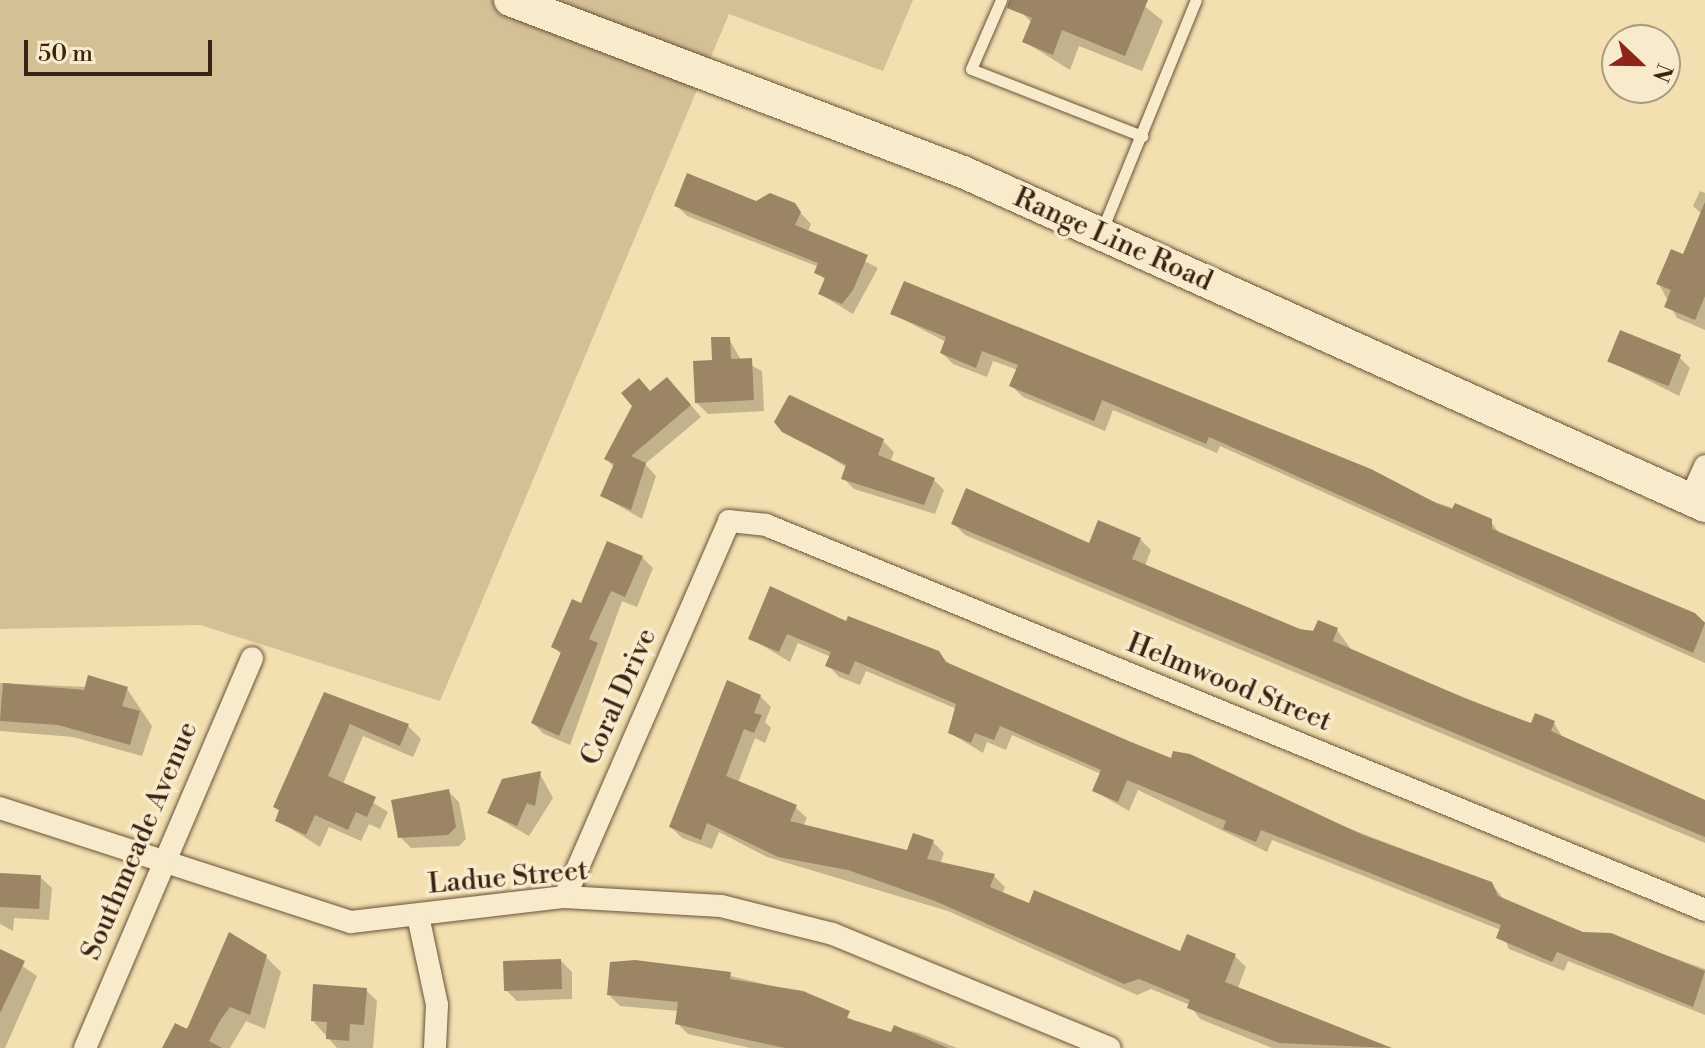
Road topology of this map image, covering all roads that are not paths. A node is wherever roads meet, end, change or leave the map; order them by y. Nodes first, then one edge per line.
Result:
1 (510, 0) edge
2 (1001, 0) edge
3 (1196, 0) edge
4 (1142, 136) junction
5 (1100, 234) junction
6 (1705, 466) edge
7 (1698, 503) edge
8 (729, 521) joint
9 (252, 658) dead end
10 (0, 808) edge
11 (163, 861) junction
12 (565, 897) junction
13 (1705, 910) edge
14 (418, 916) junction
15 (85, 1048) edge
16 (435, 1048) edge
17 (1109, 1048) edge

1 - 5 main road, Range Line Road
2 - 4 lane
3 - 4 lane
4 - 5 lane
5 - 7 main road, Range Line Road
6 - 7 street
8 - 12 street, Coral Drive
8 - 13 street, Helmwood Street
9 - 11 street, Southmeade Avenue
10 - 11 street, Ladue Street
11 - 14 street, Ladue Street
11 - 15 street, Southmeade Avenue
12 - 14 street, Ladue Street
12 - 17 street, Ladue Street
14 - 16 street

